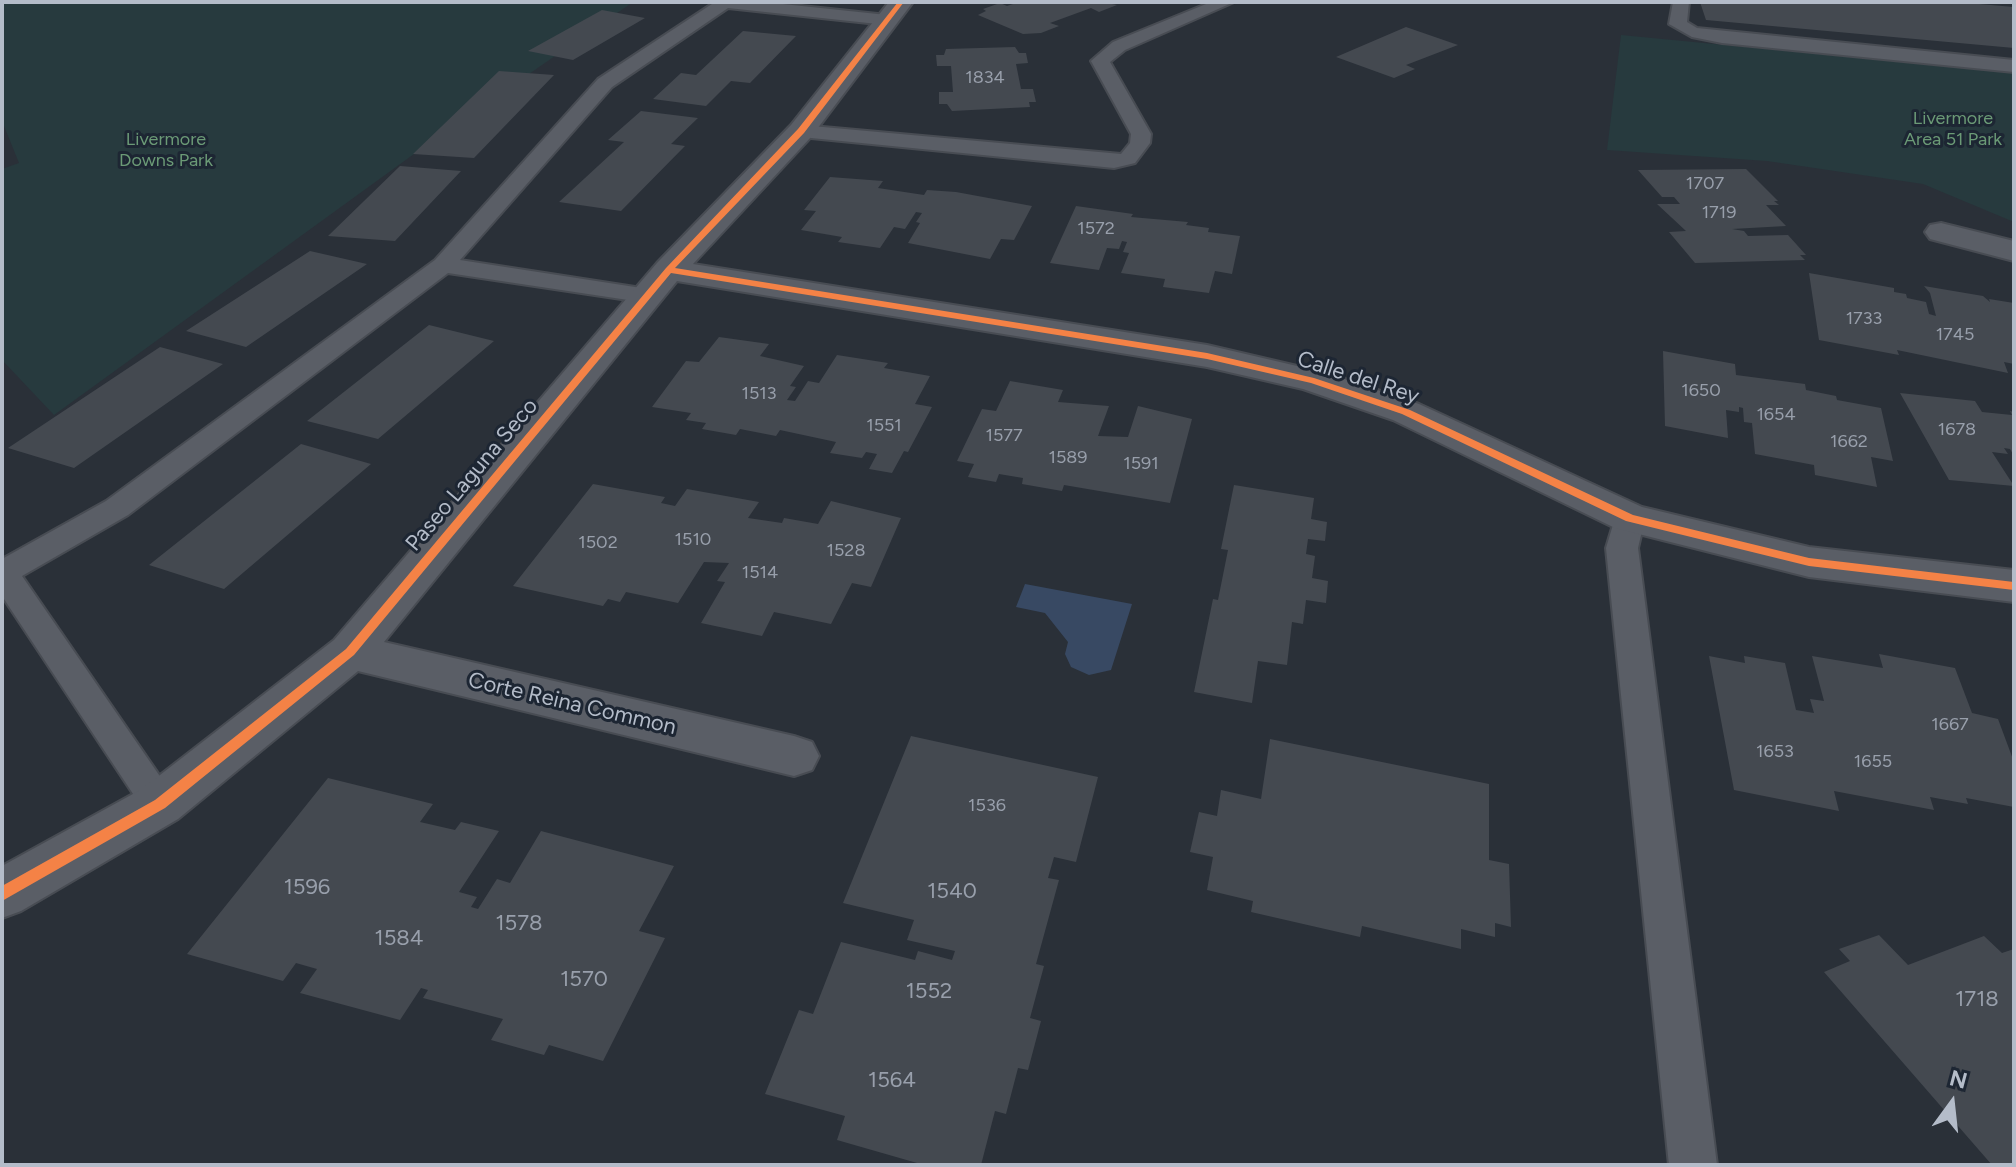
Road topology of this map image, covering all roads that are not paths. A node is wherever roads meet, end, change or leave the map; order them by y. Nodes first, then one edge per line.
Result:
1 (1226, 2) edge
2 (1681, 2) edge
3 (894, 11) edge
4 (2014, 66) edge
5 (801, 131) junction
6 (1941, 232) dead end
7 (2014, 251) edge
8 (443, 265) junction
9 (658, 283) junction
10 (1630, 518) junction
11 (3, 572) edge
12 (2014, 586) edge
13 (350, 652) junction
14 (794, 756) dead end
15 (160, 804) junction
16 (2, 894) edge
17 (1693, 1165) edge

1 - 5 lane
2 - 4 lane
3 - 5 street, Paseo Laguna Seco
3 - 8 lane
5 - 9 street, Paseo Laguna Seco
6 - 7 street
8 - 9 lane
8 - 11 lane
9 - 10 street, Calle del Rey
9 - 13 street, Paseo Laguna Seco
10 - 12 street, Calle del Rey
10 - 17 lane
11 - 15 lane
13 - 14 street, Corte Reina Common
13 - 15 street, Paseo Laguna Seco
15 - 16 street, Paseo Laguna Seco

